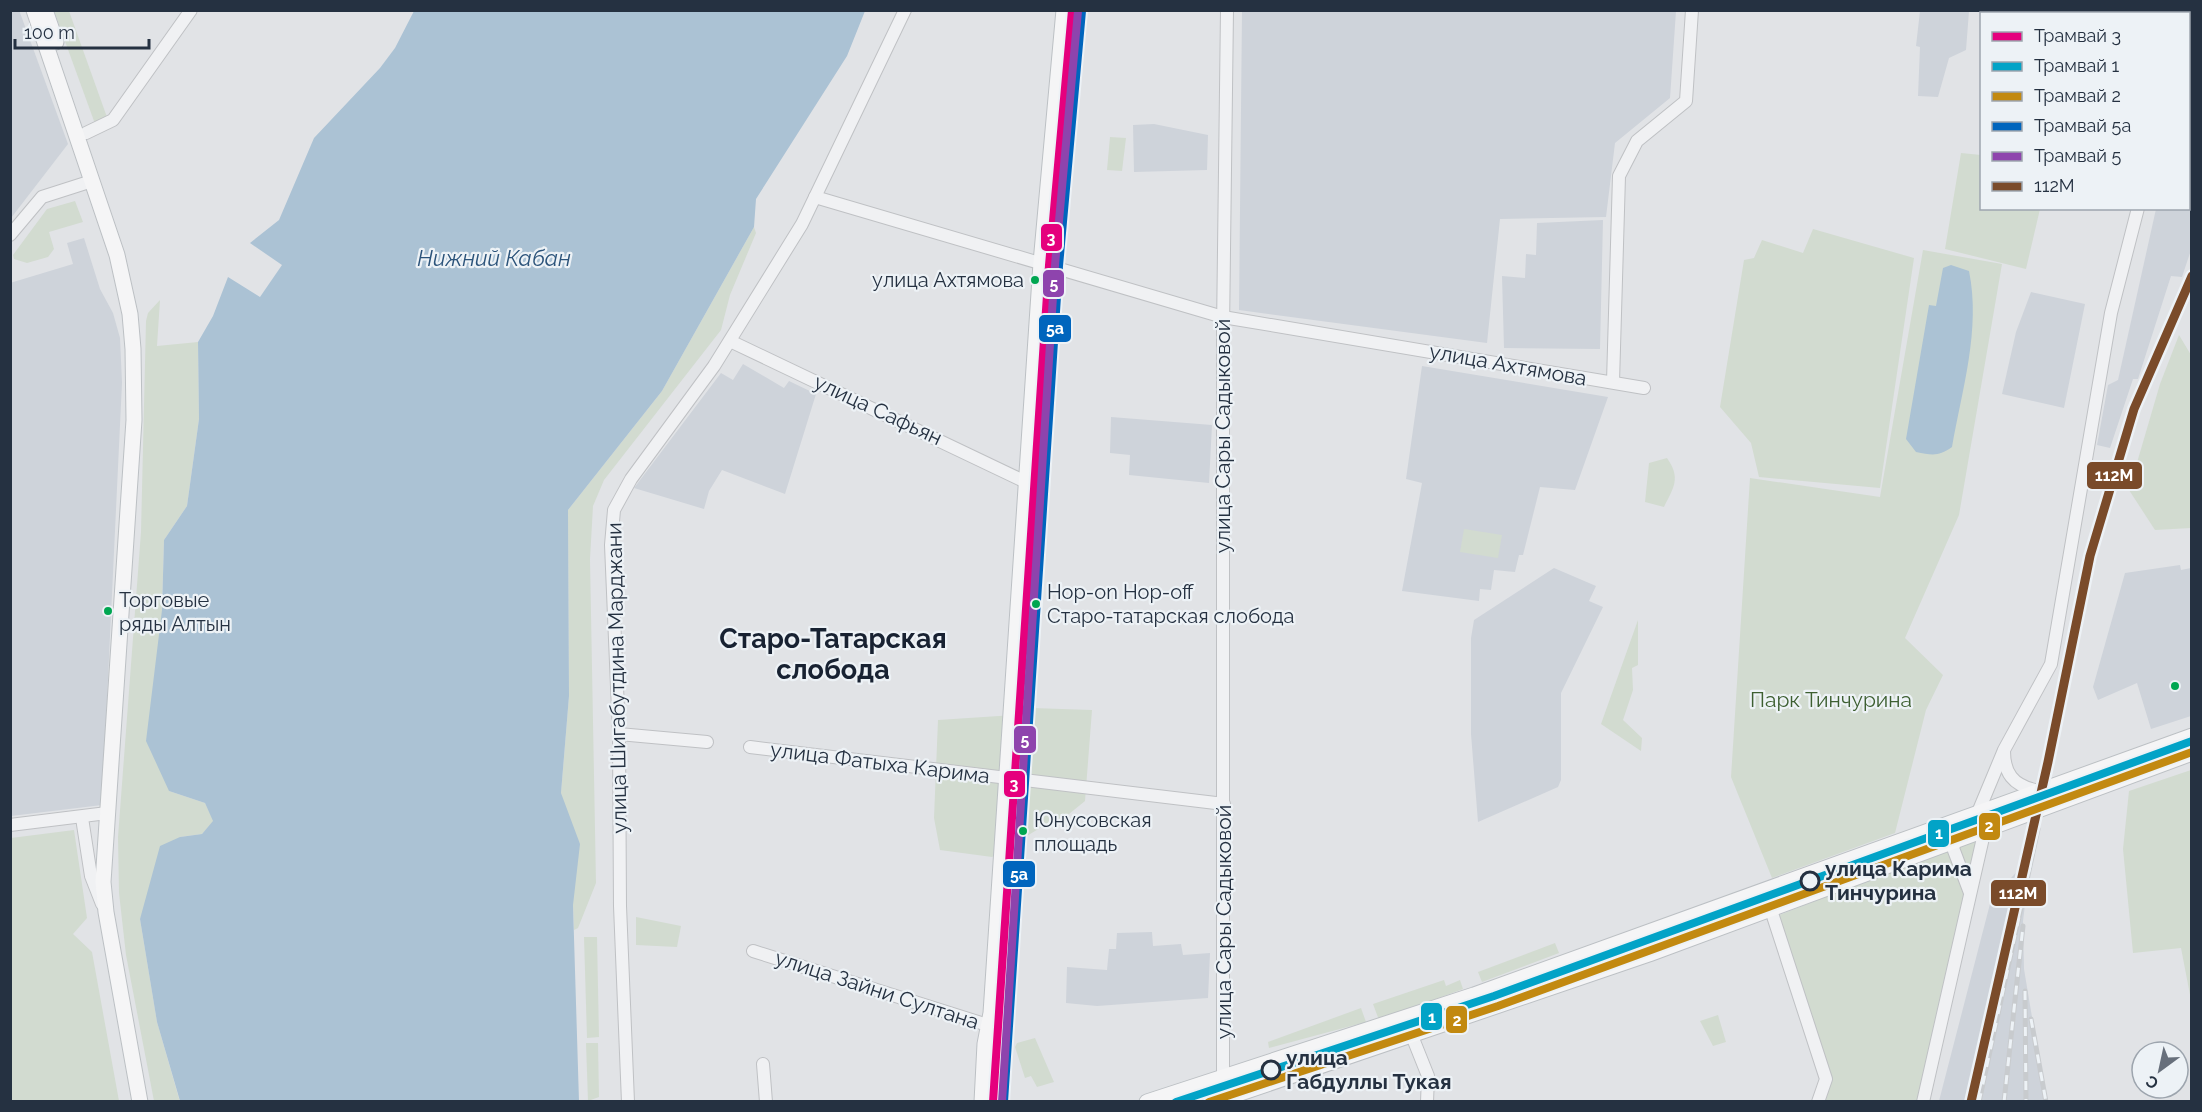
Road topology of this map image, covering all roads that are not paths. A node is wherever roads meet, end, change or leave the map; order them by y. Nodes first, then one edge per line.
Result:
1 (34, 10) edge
2 (45, 10) edge
3 (191, 10) edge
4 (905, 10) edge
5 (1064, 10) edge
6 (1077, 10) edge
7 (1227, 10) edge
8 (1692, 10) edge
9 (87, 133) junction
10 (92, 181) junction
11 (815, 197) junction
12 (2137, 210) edge
13 (10, 235) edge
14 (1047, 264) junction
15 (1223, 317) junction
16 (730, 341) junction
17 (1613, 382) junction
18 (1644, 388) dead end
19 (1033, 485) junction
20 (619, 734) junction
21 (2192, 736) edge
22 (707, 742) dead end
23 (750, 747) dead end
24 (2004, 750) junction
25 (2192, 753) edge
26 (1012, 779) junction
27 (2035, 790) junction
28 (1224, 804) junction
29 (1980, 810) junction
30 (107, 813) junction
31 (82, 818) junction
32 (10, 825) edge
33 (1985, 829) junction
34 (1956, 840) junction
35 (1763, 889) junction
36 (1970, 893) junction
37 (1770, 907) junction
38 (106, 912) junction
39 (753, 951) dead end
40 (995, 1027) junction
41 (1412, 1036) junction
42 (763, 1064) dead end
43 (1223, 1077) junction
44 (1221, 1100) edge
45 (140, 1101) edge
46 (149, 1101) edge
47 (628, 1101) edge
48 (766, 1101) edge
49 (982, 1101) edge
50 (1000, 1101) edge
51 (1147, 1101) edge
52 (1427, 1101) edge
53 (1818, 1101) edge
54 (1923, 1101) edge

1 - 10 main road
2 - 9 main road
3 - 9 street
4 - 11 street, улица Шигабутдина Марджани
5 - 14 main road
6 - 14 main road
7 - 15 street, улица Сары Садыковой
8 - 17 street
9 - 46 main road
10 - 13 street
10 - 30 main road
11 - 14 street, улица Ахтямова
11 - 16 street, улица Шигабутдина Марджани
12 - 24 street
14 - 15 street, улица Ахтямова
14 - 19 main road
15 - 17 street, улица Ахтямова
15 - 28 street, улица Сары Садыковой
16 - 19 street, улица Сафьян
16 - 20 street, улица Шигабутдина Марджани
17 - 18 street, улица Ахтямова
19 - 26 main road
20 - 22 street
20 - 47 street, улица Шигабутдина Марджани
21 - 27 main road
23 - 26 street, улица Фатыха Карима
24 - 27 street
24 - 29 street
25 - 33 main road
26 - 28 street, улица Фатыха Карима
26 - 40 main road
27 - 29 main road
28 - 43 street, улица Сары Садыковой
29 - 33 main road
29 - 34 main road
29 - 35 main road
30 - 31 street
30 - 38 main road
31 - 32 street
31 - 38 street
33 - 34 main road
33 - 36 street
34 - 36 street
34 - 37 main road
35 - 37 main road
35 - 43 main road
36 - 54 street
37 - 41 main road
37 - 53 street
38 - 45 main road
39 - 40 street, улица Зайни Султана
40 - 49 main road
40 - 50 main road
41 - 44 main road
41 - 52 street
42 - 48 street
43 - 44 main road
43 - 51 main road

